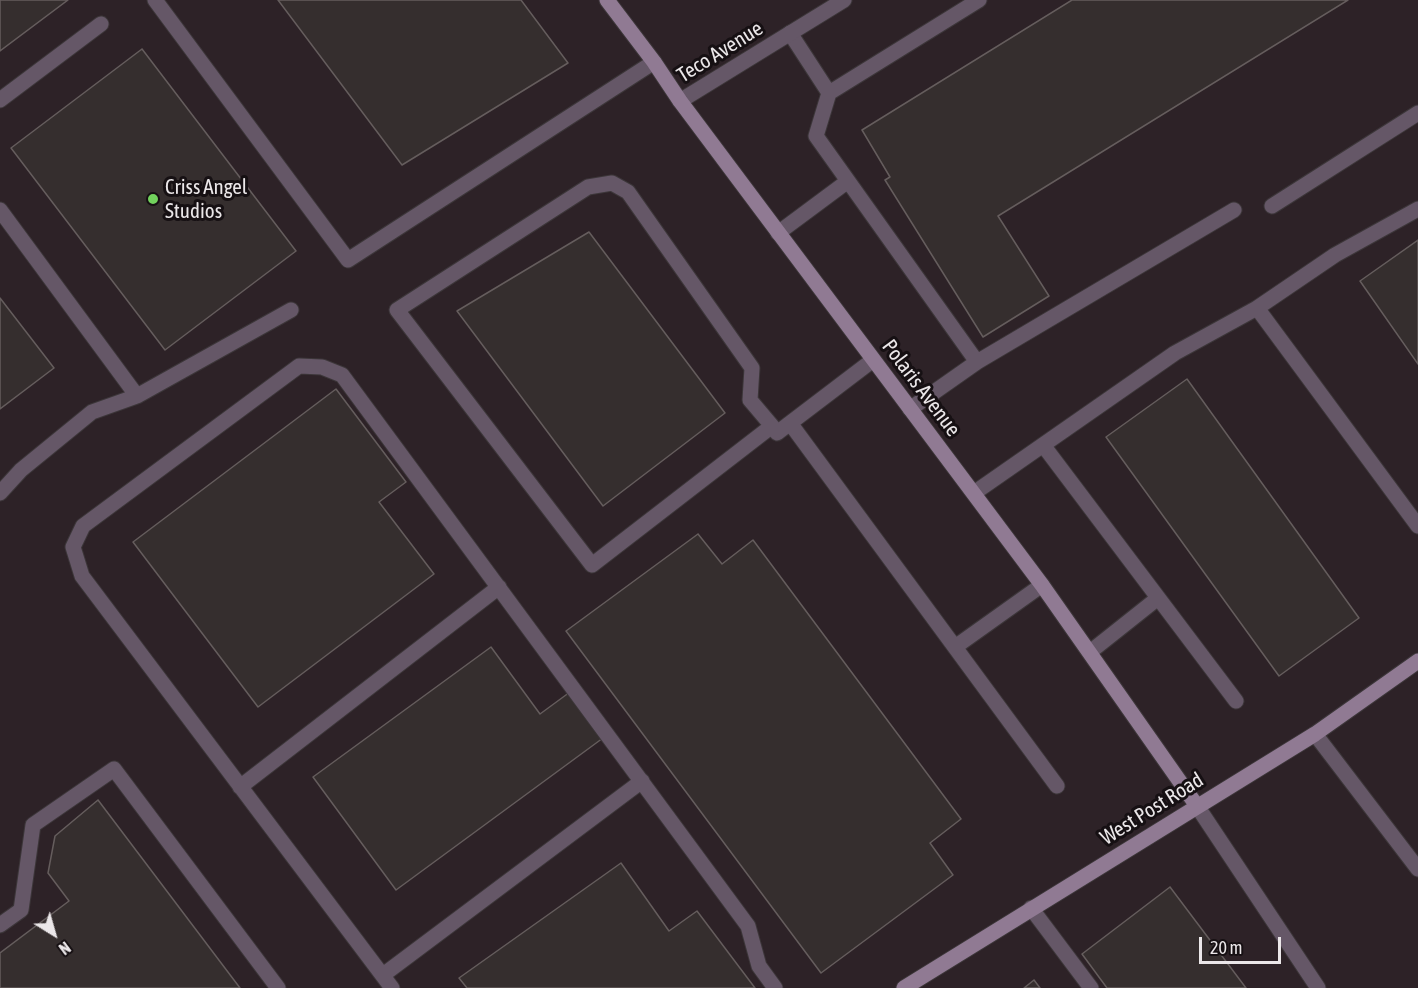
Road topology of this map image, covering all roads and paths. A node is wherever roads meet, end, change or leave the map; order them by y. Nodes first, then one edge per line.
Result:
1 (155, 0) edge
2 (607, 0) edge
3 (844, 0) edge
4 (979, 0) edge
5 (101, 24) dead end
6 (790, 33) junction
7 (654, 62) junction
8 (829, 93) junction
9 (0, 100) edge
10 (680, 101) junction
11 (1418, 113) edge
12 (848, 181) junction
13 (1272, 206) dead end
14 (1418, 209) edge
15 (0, 210) edge
16 (1234, 210) dead end
17 (778, 233) junction
18 (1257, 308) junction
19 (291, 310) dead end
20 (873, 360) junction
21 (977, 362) junction
22 (137, 396) junction
23 (910, 409) junction
24 (790, 423) junction
25 (772, 426) junction
26 (1043, 445) junction
27 (0, 493) edge
28 (974, 493) junction
29 (1418, 526) edge
30 (1042, 585) junction
31 (499, 587) junction
32 (1158, 598) junction
33 (955, 647) junction
34 (1090, 652) junction
35 (1418, 661) edge
36 (1236, 700) dead end
37 (1315, 734) junction
38 (642, 781) junction
39 (1057, 786) dead end
40 (240, 787) junction
41 (1197, 806) junction
42 (1418, 869) edge
43 (1031, 908) junction
44 (0, 925) edge
45 (383, 975) junction
46 (278, 988) edge
47 (392, 988) edge
48 (775, 988) edge
49 (904, 988) edge
50 (1091, 988) edge
51 (1318, 988) edge

1 - 7 street
2 - 7 street, Polaris Avenue
3 - 6 street, Teco Avenue
4 - 8 street
5 - 9 street
6 - 8 street
6 - 10 street, Teco Avenue
7 - 10 street, Polaris Avenue
8 - 12 street
10 - 17 street, Polaris Avenue
11 - 13 street
12 - 17 street
12 - 21 street
14 - 18 street
15 - 22 street
16 - 21 street
17 - 20 street, Polaris Avenue
18 - 26 street
18 - 29 street
19 - 22 street
20 - 23 street, Polaris Avenue
20 - 24 street
21 - 23 street
22 - 27 street
23 - 28 street, Polaris Avenue
24 - 25 street
24 - 33 street
25 - 25 street
26 - 28 street
26 - 32 street
28 - 30 street, Polaris Avenue
30 - 33 street
30 - 34 street, Polaris Avenue
31 - 38 street
31 - 40 street
31 - 40 street
32 - 34 street
32 - 36 street
33 - 39 street
34 - 41 street, Polaris Avenue
35 - 37 street, West Post Road
37 - 41 street, West Post Road
37 - 42 street
38 - 45 street
38 - 48 street
40 - 45 street
41 - 43 street, West Post Road
41 - 51 street
43 - 49 street, West Post Road
43 - 50 street
44 - 46 street
45 - 47 street

